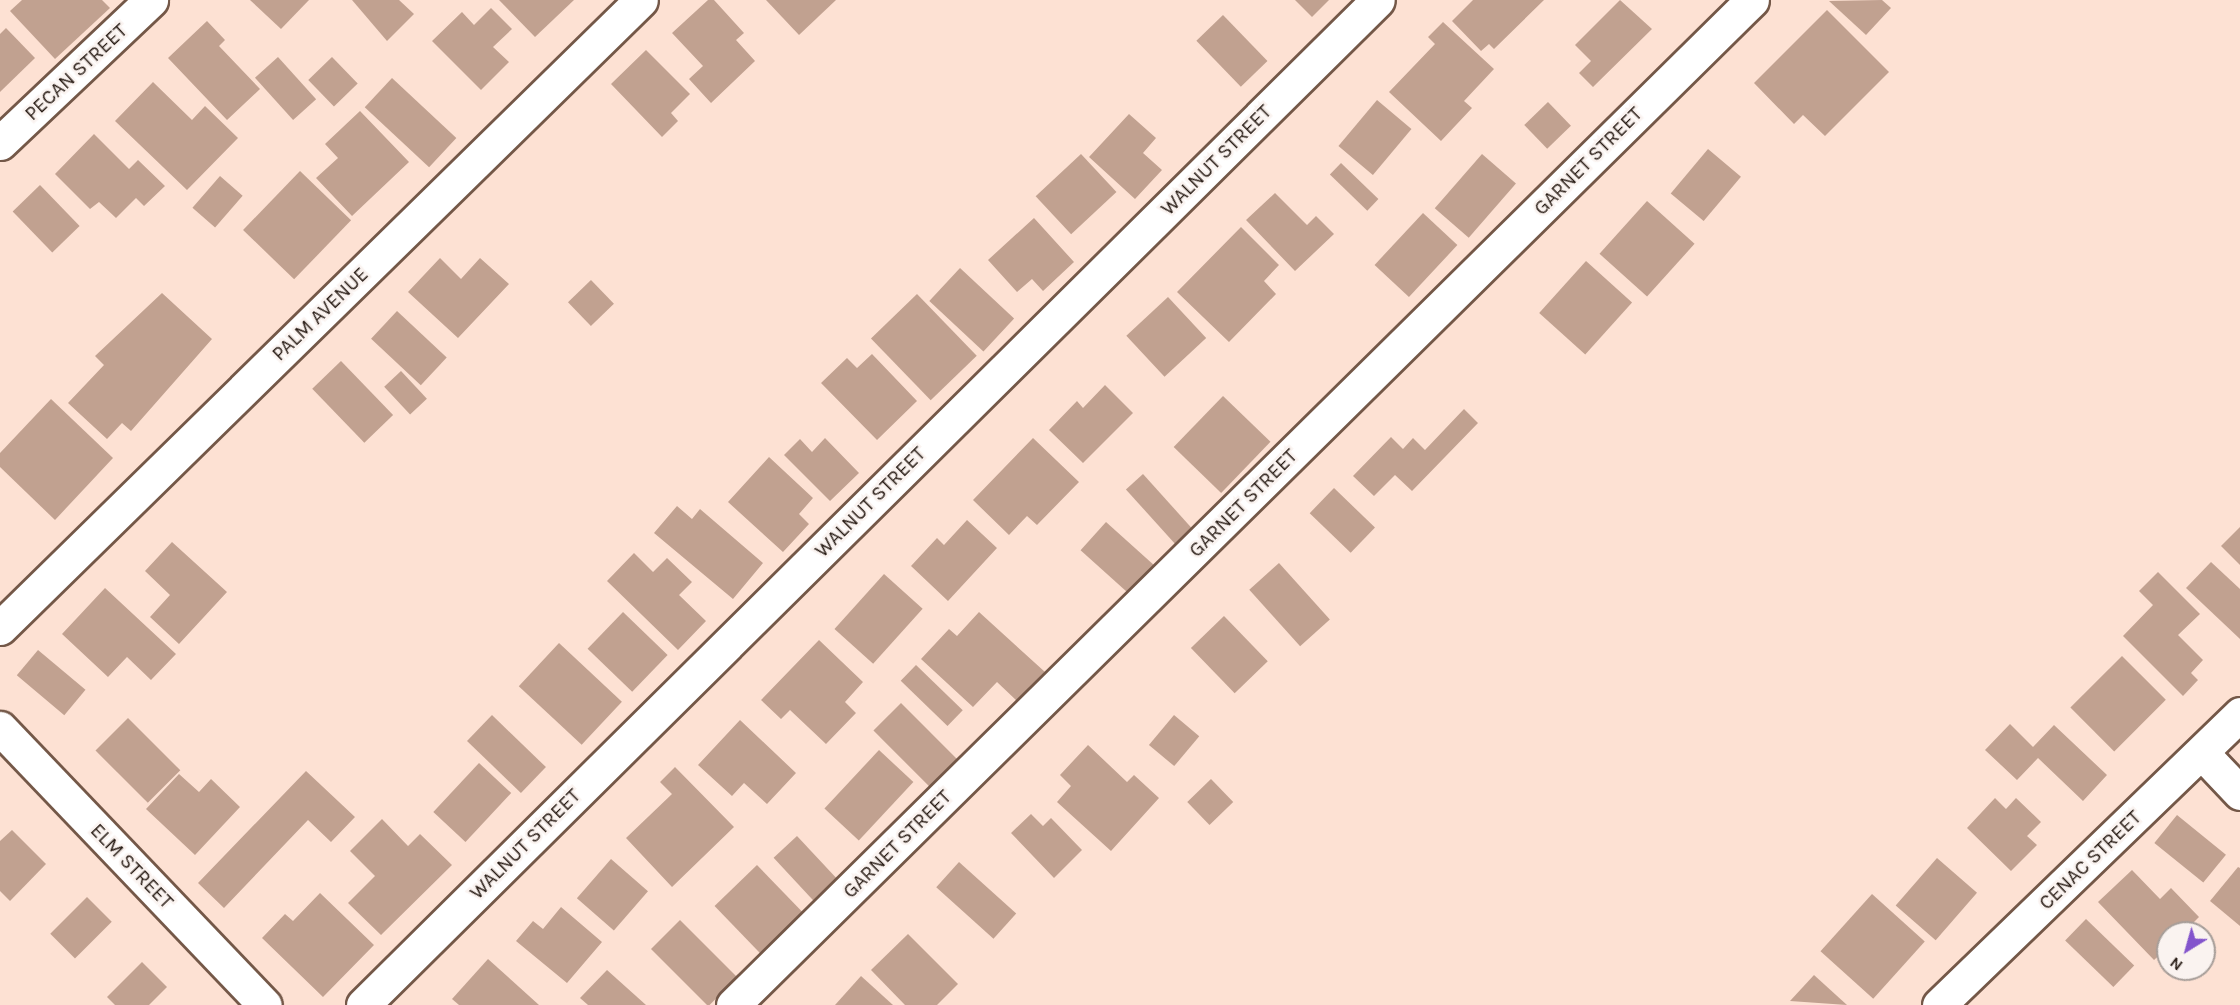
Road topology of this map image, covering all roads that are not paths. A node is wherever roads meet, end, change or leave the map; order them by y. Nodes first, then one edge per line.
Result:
1 (151, 0) edge
2 (641, 0) edge
3 (1378, 0) edge
4 (1752, 0) edge
5 (0, 143) edge
6 (0, 627) edge
7 (2240, 714) edge
8 (0, 728) edge
9 (2202, 753) junction
10 (2240, 793) edge
11 (265, 1005) edge
12 (363, 1005) edge
13 (733, 1005) edge
14 (1939, 1005) edge

1 - 5 street, PECAN STREET
2 - 6 street, PALM AVENUE
3 - 12 street, WALNUT STREET
4 - 13 street, GARNET STREET
7 - 9 street, CENAC STREET
8 - 11 street, ELM STREET
9 - 10 street
9 - 14 street, CENAC STREET

